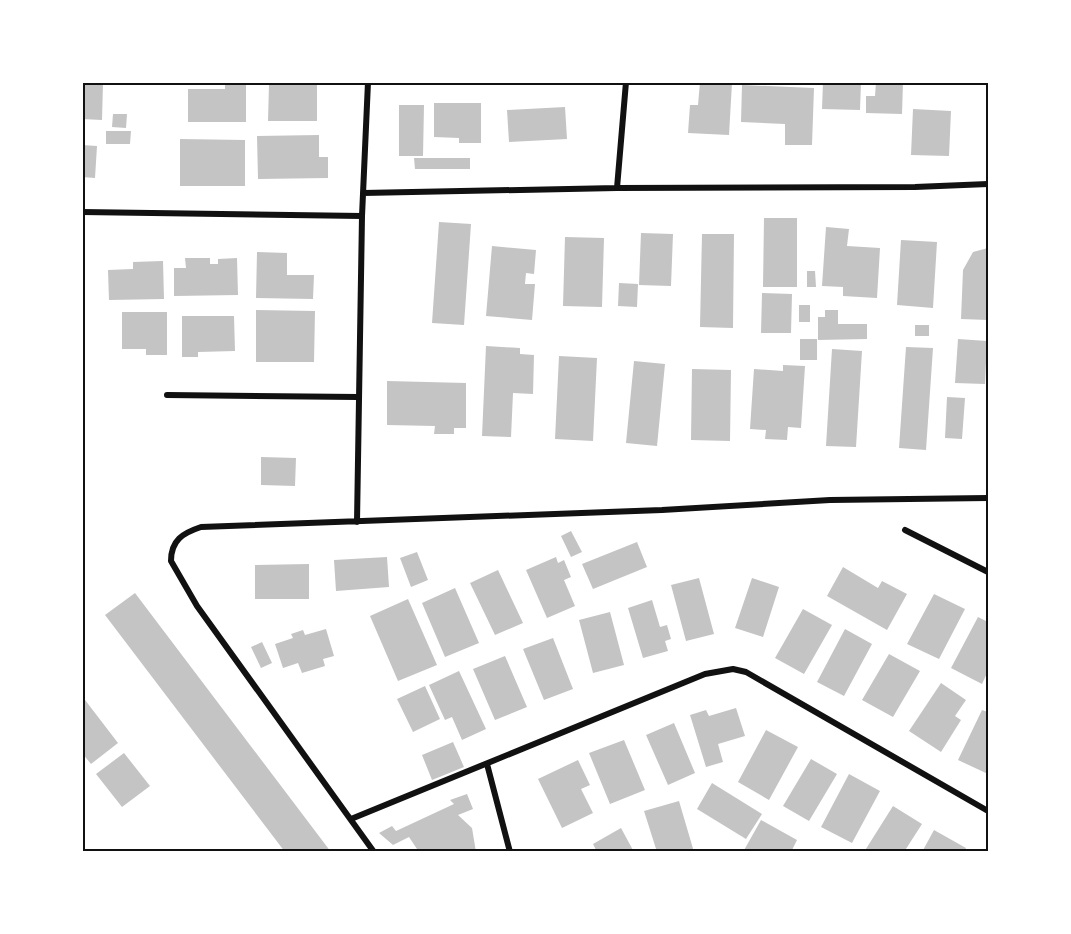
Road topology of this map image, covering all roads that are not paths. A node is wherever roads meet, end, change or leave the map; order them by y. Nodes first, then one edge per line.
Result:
1 (368, 82) edge
2 (626, 82) edge
3 (988, 184) edge
4 (617, 188) junction
5 (363, 193) junction
6 (82, 212) edge
7 (362, 216) junction
8 (167, 395) dead end
9 (358, 397) junction
10 (988, 498) edge
11 (357, 522) junction
12 (904, 530) dead end
13 (988, 573) edge
14 (488, 764) junction
15 (988, 811) edge
16 (351, 819) junction
17 (374, 852) edge
18 (510, 852) edge

1 - 5 street
2 - 4 street
3 - 4 street
4 - 5 street
5 - 7 street
6 - 7 street
7 - 9 street
8 - 9 street
9 - 11 street
10 - 11 street
11 - 16 street
12 - 13 street
14 - 15 street
14 - 16 street
14 - 18 street
16 - 17 street

